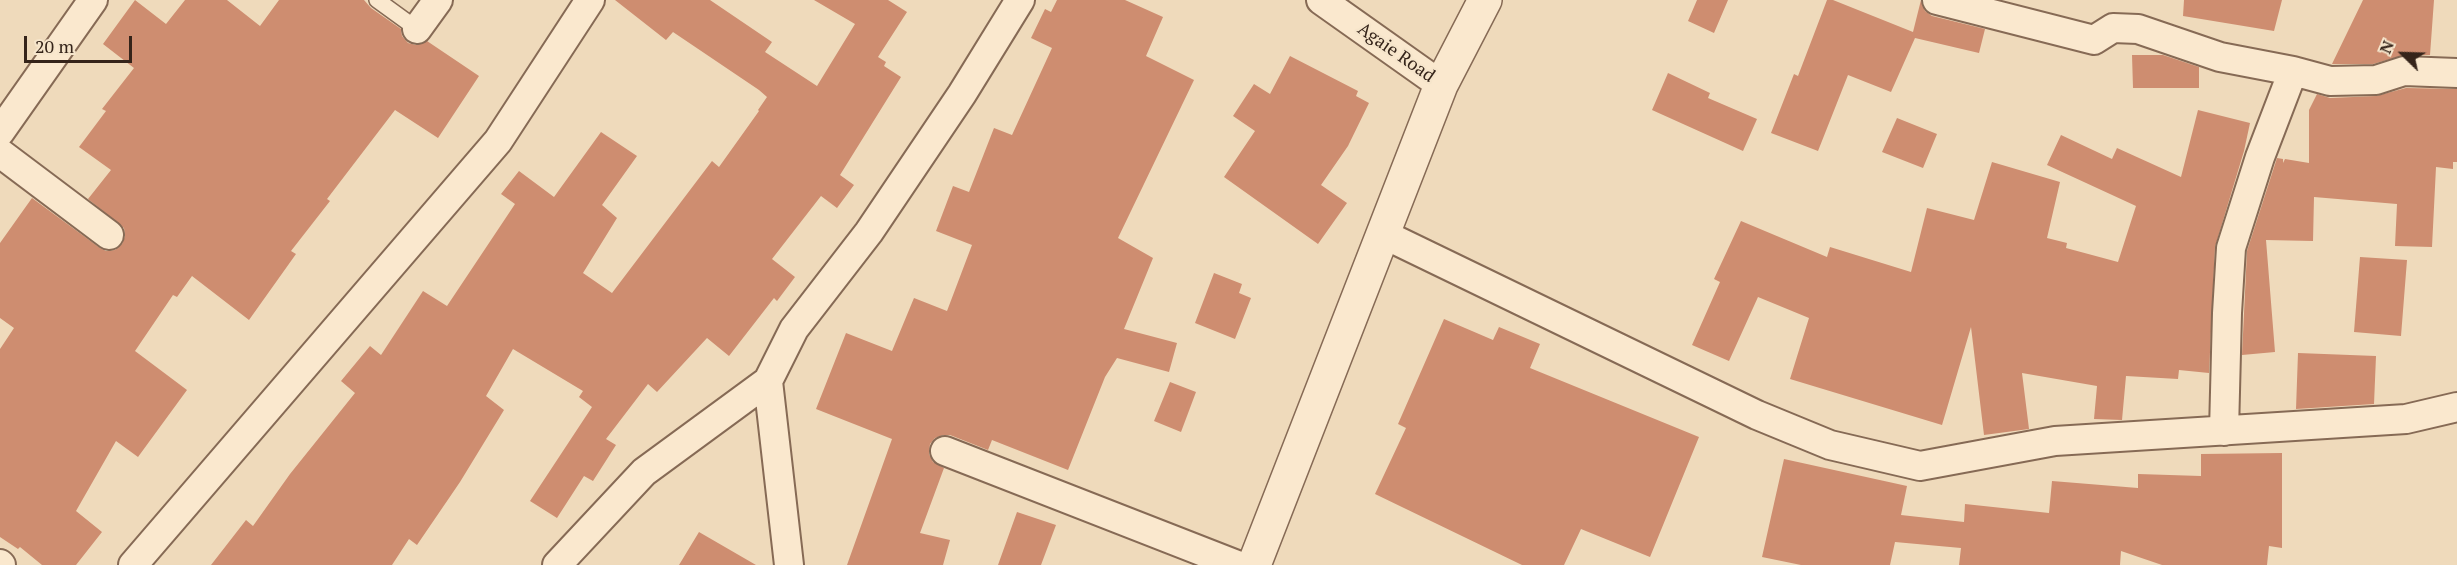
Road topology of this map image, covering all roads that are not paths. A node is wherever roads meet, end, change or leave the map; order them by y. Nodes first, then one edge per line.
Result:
1 (93, 0) edge
2 (377, 0) edge
3 (438, 0) edge
4 (590, 0) edge
5 (1020, 0) edge
6 (1321, 0) edge
7 (1485, 0) edge
8 (1943, 1) edge
9 (417, 29) joint
10 (2293, 71) junction
11 (2457, 73) edge
12 (1441, 85) junction
13 (0, 132) edge
14 (0, 153) edge
15 (1383, 234) junction
16 (109, 235) dead end
17 (768, 381) junction
18 (2457, 407) edge
19 (2224, 430) junction
20 (945, 451) dead end
21 (133, 565) edge
22 (557, 565) edge
23 (789, 565) edge
24 (1237, 565) edge
25 (1254, 565) edge

1 - 13 street
2 - 9 lane
3 - 9 street
4 - 21 street
5 - 17 street
6 - 12 street, Agaie Road
7 - 12 street
8 - 10 street
10 - 11 street
10 - 19 street
12 - 15 street
14 - 16 street
15 - 19 street
15 - 25 street
17 - 22 street
17 - 23 street
18 - 19 street
20 - 24 street

